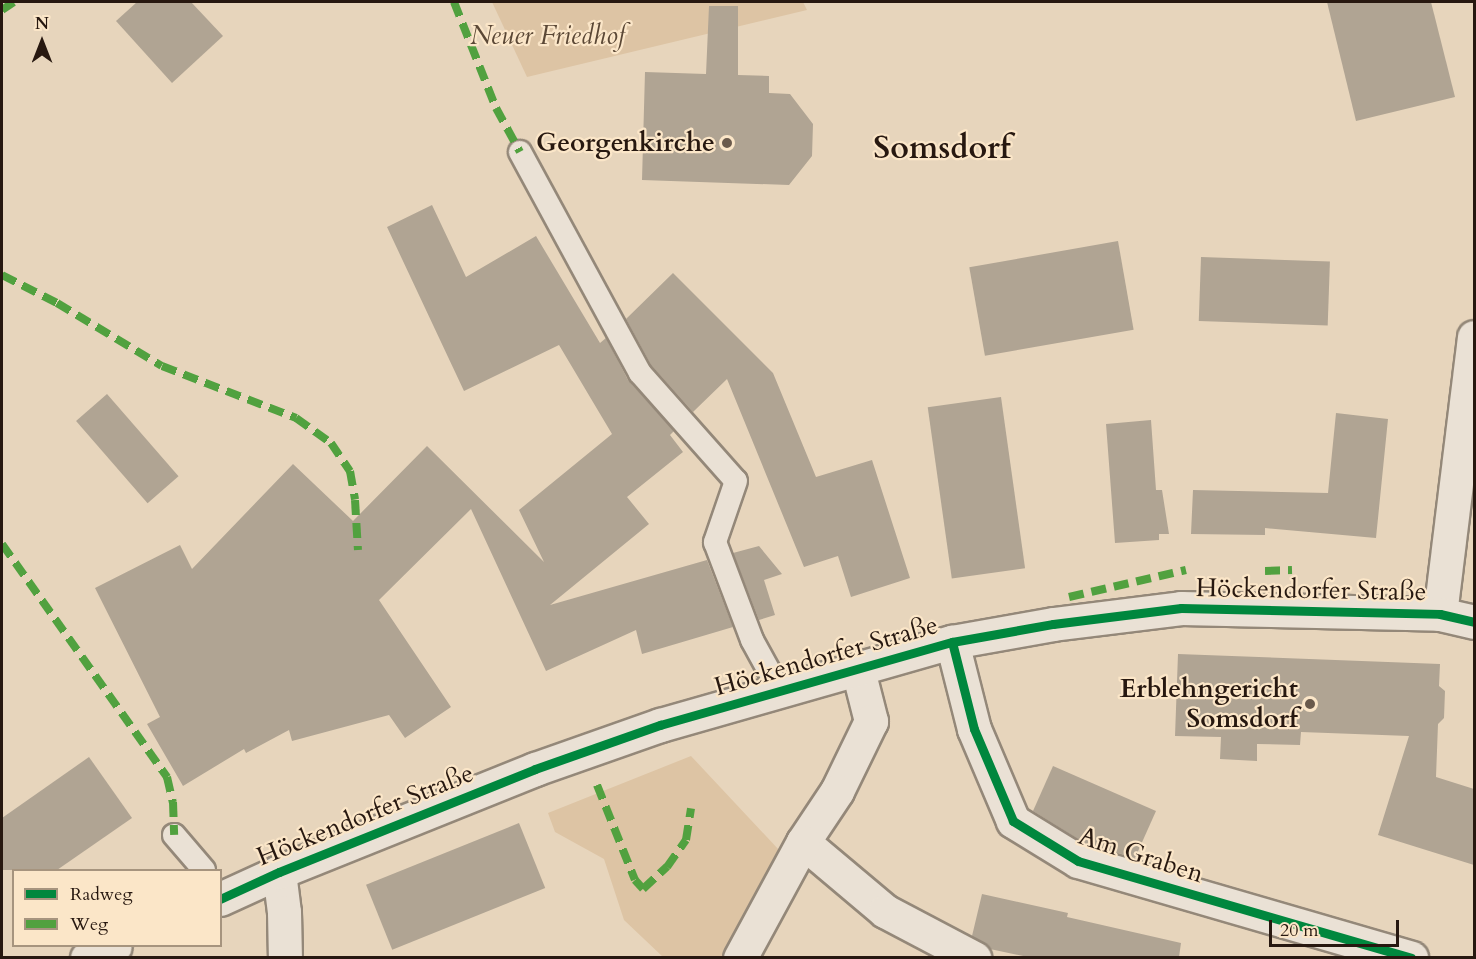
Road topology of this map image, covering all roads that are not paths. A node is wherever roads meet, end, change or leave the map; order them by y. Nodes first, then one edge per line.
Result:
1 (520, 152) dead end
2 (1474, 337) edge
3 (1440, 614) junction
4 (1474, 622) edge
5 (952, 642) junction
6 (858, 670) junction
7 (780, 692) junction
8 (174, 835) dead end
9 (802, 842) junction
10 (203, 869) edge
11 (279, 872) junction
12 (222, 895) edge
13 (110, 947) edge
14 (87, 957) edge
15 (285, 957) edge
16 (740, 957) edge
17 (974, 957) edge
18 (1411, 957) edge

1 - 7 lane
2 - 3 street
3 - 4 street, Höckendorfer Straße
3 - 5 street, Höckendorfer Straße
5 - 6 street, Höckendorfer Straße
5 - 18 street, Am Graben
6 - 7 street, Höckendorfer Straße
6 - 9 street
7 - 11 street, Höckendorfer Straße
8 - 10 lane
9 - 16 street
9 - 17 street
11 - 12 street, Höckendorfer Straße
11 - 15 street
13 - 14 street

